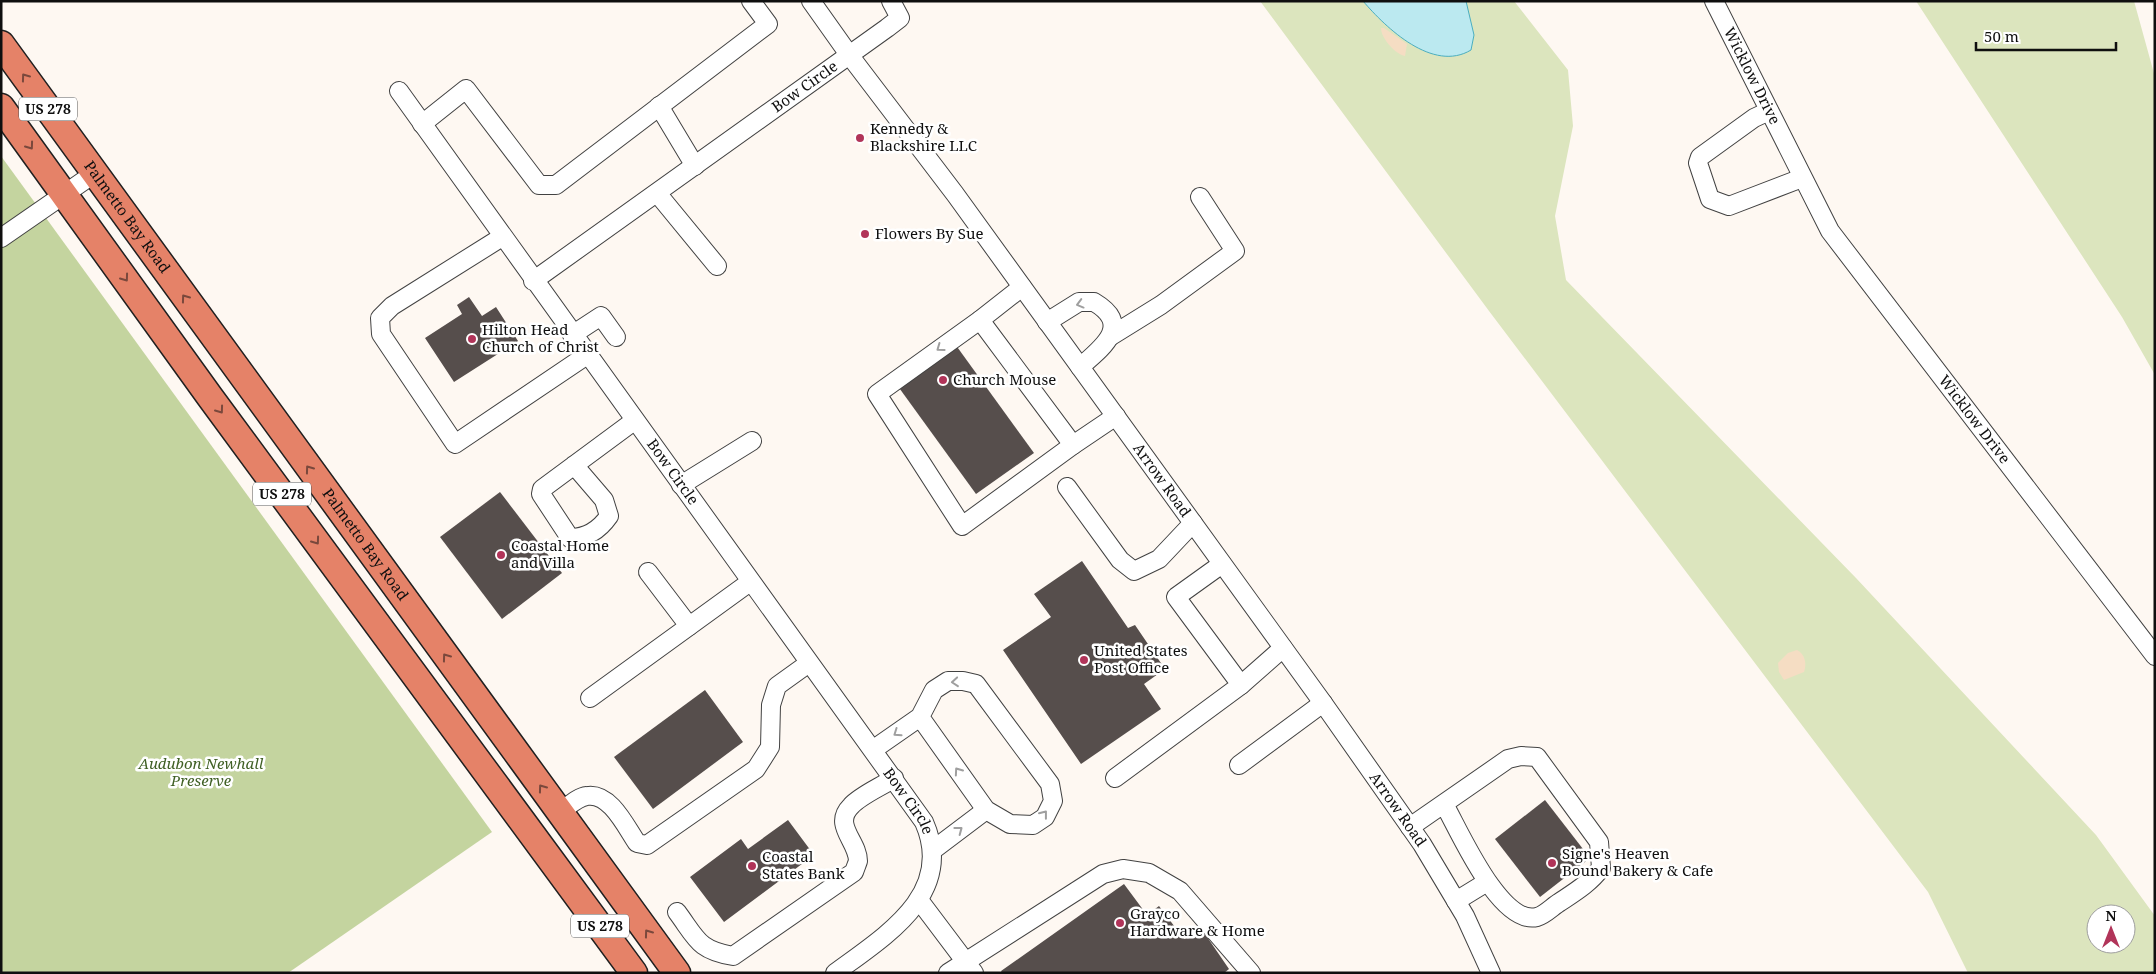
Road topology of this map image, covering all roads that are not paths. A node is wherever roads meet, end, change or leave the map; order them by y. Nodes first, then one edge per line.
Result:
1 (751, 1) edge
2 (811, 1) edge
3 (891, 1) edge
4 (1714, 1) edge
5 (1, 44) edge
6 (850, 56) junction
7 (398, 91) dead end
8 (659, 106) junction
9 (1, 107) edge
10 (1769, 111) junction
11 (422, 124) junction
12 (696, 166) junction
13 (95, 173) junction
14 (1802, 178) junction
15 (657, 193) junction
16 (64, 194) junction
17 (1200, 197) dead end
18 (502, 237) junction
19 (1, 238) edge
20 (717, 266) dead end
21 (533, 281) junction
22 (1022, 287) junction
23 (980, 320) junction
24 (1047, 322) junction
25 (572, 335) junction
26 (1111, 336) junction
27 (616, 337) dead end
28 (587, 355) junction
29 (1080, 367) junction
30 (1116, 416) junction
31 (634, 420) junction
32 (752, 441) dead end
33 (1073, 446) junction
34 (574, 465) dead end
35 (681, 485) junction
36 (1067, 487) dead end
37 (1192, 523) junction
38 (1222, 564) junction
39 (648, 572) dead end
40 (750, 582) junction
41 (689, 626) junction
42 (1283, 648) junction
43 (2155, 656) edge
44 (809, 663) junction
45 (1241, 685) junction
46 (590, 698) dead end
47 (1323, 703) junction
48 (920, 717) junction
49 (874, 749) junction
50 (1239, 765) dead end
51 (894, 778) junction
52 (1115, 778) dead end
53 (1444, 804) junction
54 (986, 810) junction
55 (560, 812) junction
56 (1410, 827) junction
57 (933, 850) junction
58 (1487, 882) junction
59 (919, 900) junction
60 (1456, 900) junction
61 (677, 912) dead end
62 (970, 967) edge
63 (634, 973) edge
64 (677, 973) edge
65 (835, 973) edge
66 (948, 973) edge
67 (1251, 973) edge
68 (1490, 973) edge

1 - 8 street
2 - 6 street, Arrow Road
3 - 6 street, Bow Circle
4 - 10 street, Wicklow Drive
13 -> 5 highway, Palmetto Bay Road / US 278
6 - 12 street, Bow Circle
6 - 22 street, Arrow Road
7 - 11 street
8 - 11 street
8 - 12 street
9 -> 16 highway, US 278
10 - 14 street, Wicklow Drive
10 - 14 street
11 - 18 street
12 - 15 street, Bow Circle
13 - 16 street
55 -> 13 highway, Palmetto Bay Road / US 278
14 - 43 street, Wicklow Drive
15 - 20 street
15 - 21 street, Bow Circle
16 - 19 street
16 -> 63 highway, US 278
17 - 26 street
18 - 21 street
18 - 28 street
21 - 25 street, Bow Circle
22 - 23 street
22 - 24 street, Arrow Road
23 - 33 street
23 -> 33 street
26 -> 24 street
24 - 29 street, Arrow Road
25 - 27 street
25 - 28 street, Bow Circle
26 - 29 street
28 - 31 street, Bow Circle
29 - 30 street, Arrow Road
30 - 33 street
30 - 37 street, Arrow Road
31 - 34 street
31 - 35 street, Bow Circle
32 - 35 street
35 - 40 street, Bow Circle
36 - 37 street
37 - 38 street, Arrow Road
38 - 42 street, Arrow Road
38 - 45 street
39 - 41 street
40 - 41 street
40 - 44 street, Bow Circle
41 - 46 street
42 - 45 street
42 - 47 street, Arrow Road
44 - 49 street, Bow Circle
44 - 55 street
45 - 52 street
47 - 50 street
47 - 56 street, Arrow Road
48 -> 49 street
54 -> 48 street
54 -> 48 street
49 - 51 street, Bow Circle
51 - 57 street, Bow Circle
51 - 61 street
53 - 56 street
53 - 58 street
53 - 58 street
57 -> 54 street
64 -> 55 highway, Palmetto Bay Road / US 278
56 - 60 street, Arrow Road
57 - 59 street, Bow Circle
58 - 60 street
59 - 62 street
59 - 65 street, Bow Circle
60 - 68 street, Arrow Road
62 - 66 street
62 - 67 street

